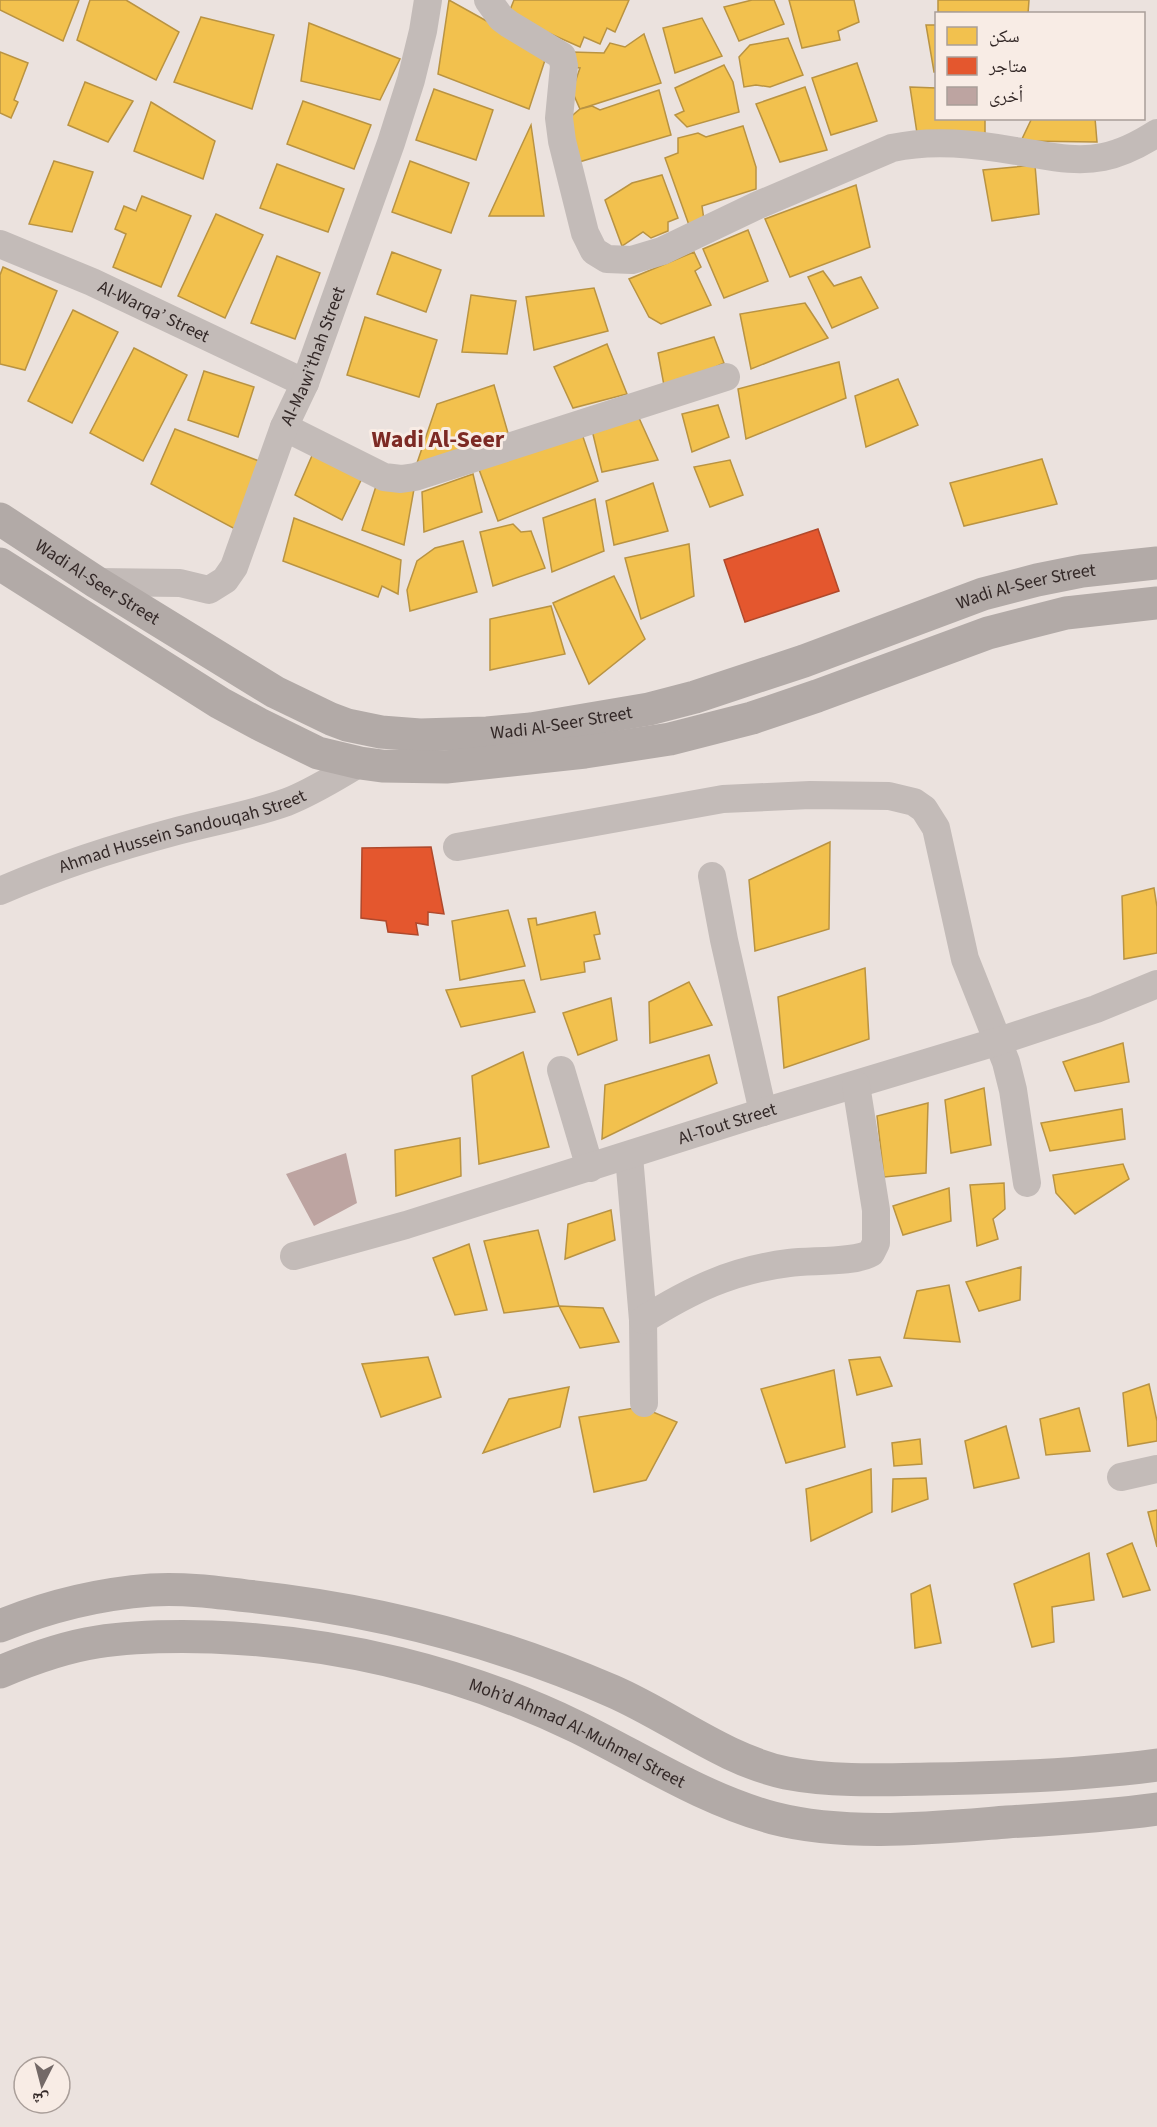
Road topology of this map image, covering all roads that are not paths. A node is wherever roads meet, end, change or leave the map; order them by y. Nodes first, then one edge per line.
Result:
1 (428, 0) edge
2 (488, 0) edge
3 (1157, 133) edge
4 (0, 244) edge
5 (726, 377) dead end
6 (305, 383) junction
7 (284, 427) junction
8 (0, 519) edge
9 (1157, 563) edge
10 (0, 564) edge
11 (96, 582) junction
12 (1157, 603) edge
13 (369, 730) junction
14 (360, 764) junction
15 (457, 847) dead end
16 (712, 876) dead end
17 (0, 891) edge
18 (1157, 984) edge
19 (999, 1041) junction
20 (561, 1070) dead end
21 (856, 1085) junction
22 (763, 1112) junction
23 (629, 1156) junction
24 (590, 1168) junction
25 (1027, 1183) dead end
26 (294, 1256) dead end
27 (643, 1320) junction
28 (644, 1402) dead end
29 (1157, 1469) edge
30 (1121, 1477) dead end
31 (0, 1626) edge
32 (0, 1672) edge
33 (1157, 1765) edge
34 (1157, 1809) edge

1 - 6 street, Al-Mawi’thah Street
2 - 3 street
4 - 6 street, Al-Warqa’ Street
5 - 7 street
6 - 7 street, Al-Mawi’thah Street
7 - 11 street, Al-Mawi’thah Street
8 - 11 main road, Wadi Al-Seer Street
9 - 13 main road, Wadi Al-Seer Street
10 - 14 main road, Wadi Al-Seer Street
11 - 13 main road, Wadi Al-Seer Street
12 - 14 main road, Wadi Al-Seer Street
13 - 14 main road
14 - 17 street, Ahmad Hussein Sandouqah Street
15 - 19 street
16 - 22 street
18 - 19 street, Al-Tout Street
19 - 21 street, Al-Tout Street
19 - 25 street
20 - 24 street
21 - 22 street, Al-Tout Street
21 - 27 street
22 - 23 street, Al-Tout Street
23 - 24 street, Al-Tout Street
23 - 27 street
24 - 26 street, Al-Tout Street
27 - 28 street
29 - 30 street
31 - 33 main road
32 - 34 main road, Moh’d Ahmad Al-Muhmel Street

